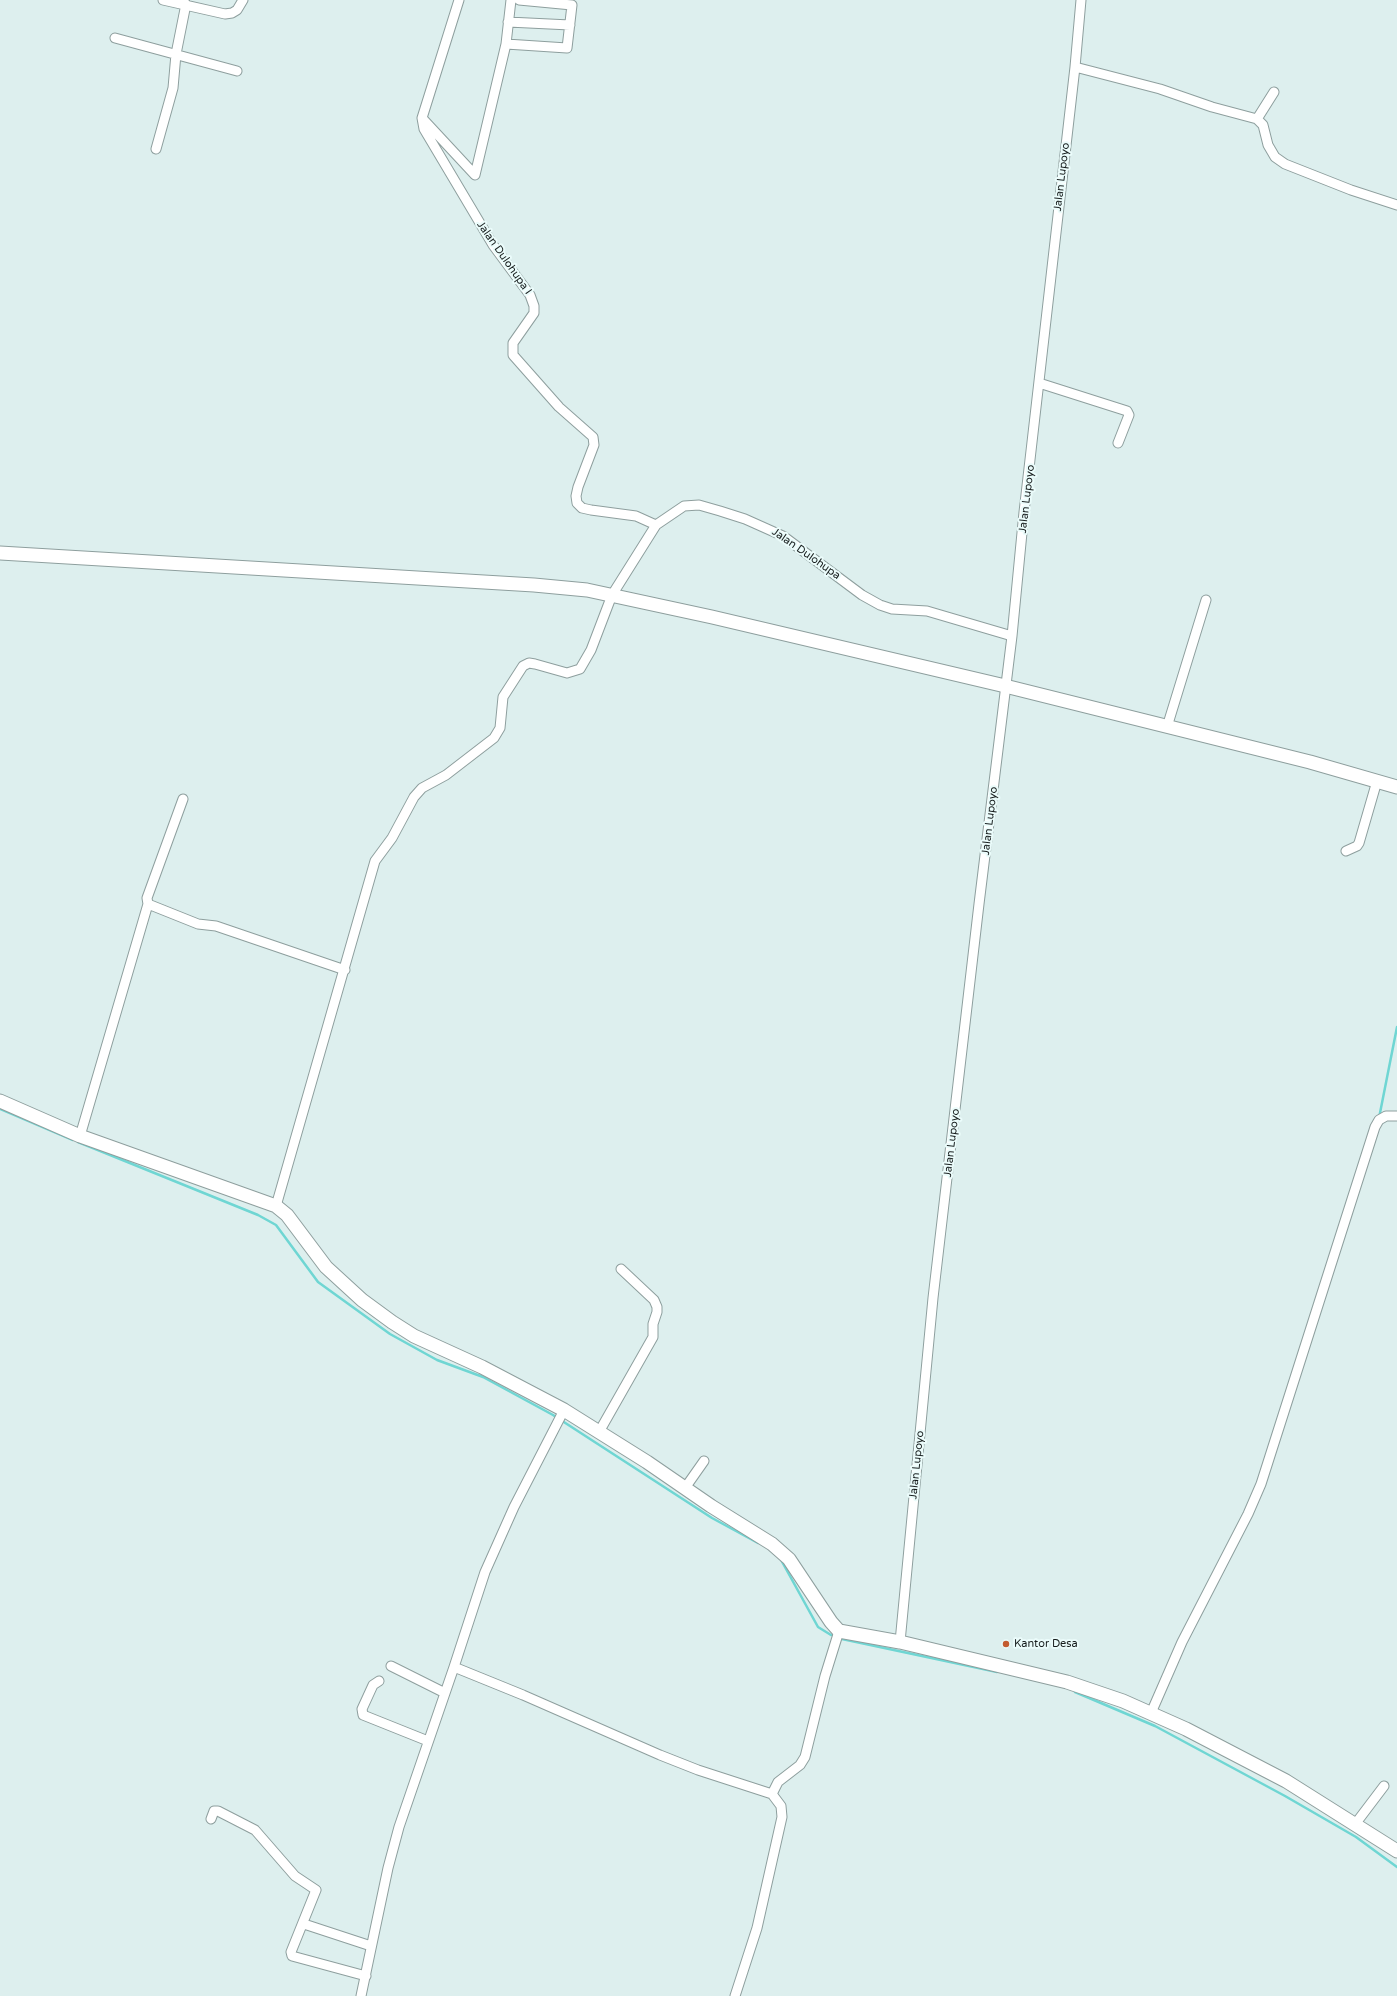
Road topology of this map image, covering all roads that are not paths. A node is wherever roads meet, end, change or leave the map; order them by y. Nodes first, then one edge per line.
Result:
1 (163, 0) edge
2 (243, 0) edge
3 (459, 0) edge
4 (511, 0) edge
5 (519, 0) edge
6 (1081, 0) edge
7 (186, 4) junction
8 (508, 22) junction
9 (570, 25) junction
10 (115, 38) dead end
11 (506, 44) junction
12 (176, 54) junction
13 (1075, 67) junction
14 (237, 71) dead end
15 (1274, 92) dead end
16 (422, 118) junction
17 (1258, 119) junction
18 (156, 149) dead end
19 (1397, 205) edge
20 (1039, 383) junction
21 (1118, 443) dead end
22 (656, 525) junction
23 (0, 553) edge
24 (612, 595) junction
25 (1206, 600) dead end
26 (1012, 636) junction
27 (1001, 686) junction
28 (1167, 727) junction
29 (1377, 781) junction
30 (1397, 787) edge
31 (183, 799) dead end
32 (1346, 851) dead end
33 (148, 904) junction
34 (345, 970) junction
35 (0, 1100) edge
36 (1397, 1116) edge
37 (80, 1136) junction
38 (276, 1206) junction
39 (621, 1269) dead end
40 (561, 1416) junction
41 (601, 1428) junction
42 (704, 1461) dead end
43 (687, 1485) junction
44 (839, 1631) junction
45 (894, 1641) junction
46 (391, 1666) dead end
47 (454, 1667) junction
48 (379, 1682) dead end
49 (445, 1692) junction
50 (1151, 1714) junction
51 (428, 1741) junction
52 (1384, 1786) dead end
53 (772, 1794) junction
54 (211, 1819) dead end
55 (1356, 1823) junction
56 (1397, 1851) edge
57 (304, 1924) junction
58 (371, 1946) junction
59 (366, 1976) junction
60 (361, 1996) edge
61 (735, 1996) edge

1 - 7 street
2 - 7 street
3 - 16 street
4 - 8 street
5 - 9 street
6 - 13 street, Jalan Lupoyo
7 - 12 street
8 - 9 street
8 - 11 street
9 - 11 street
10 - 12 street
11 - 16 street
12 - 14 street
12 - 18 street
13 - 17 street
13 - 20 street, Jalan Lupoyo
15 - 17 street
16 - 22 street, Jalan Dulohupa I
17 - 19 street
20 - 21 street
20 - 26 street, Jalan Lupoyo
22 - 24 street, Jalan Dulohupa
22 - 26 street, Jalan Dulohupa
23 - 24 street
24 - 27 street
24 - 34 street, Jalan Dulohupa
25 - 28 street
26 - 27 street, Jalan Lupoyo
27 - 28 street
27 - 45 street, Jalan Lupoyo
28 - 29 street
29 - 30 street
29 - 32 street
31 - 33 street
33 - 34 street
33 - 37 street
34 - 38 street, Jalan Dulohupa
35 - 37 street
36 - 50 street
37 - 38 street
38 - 40 street
39 - 41 street
40 - 41 street
40 - 47 street
41 - 43 street
42 - 43 street
43 - 44 street
44 - 45 street
44 - 53 street
45 - 50 street
46 - 49 street
47 - 49 street
47 - 53 street
48 - 51 street
49 - 51 street
50 - 55 street
51 - 58 street
52 - 55 street
53 - 61 street
54 - 57 street
55 - 56 street
57 - 58 street
57 - 59 street
58 - 59 street
59 - 60 street

